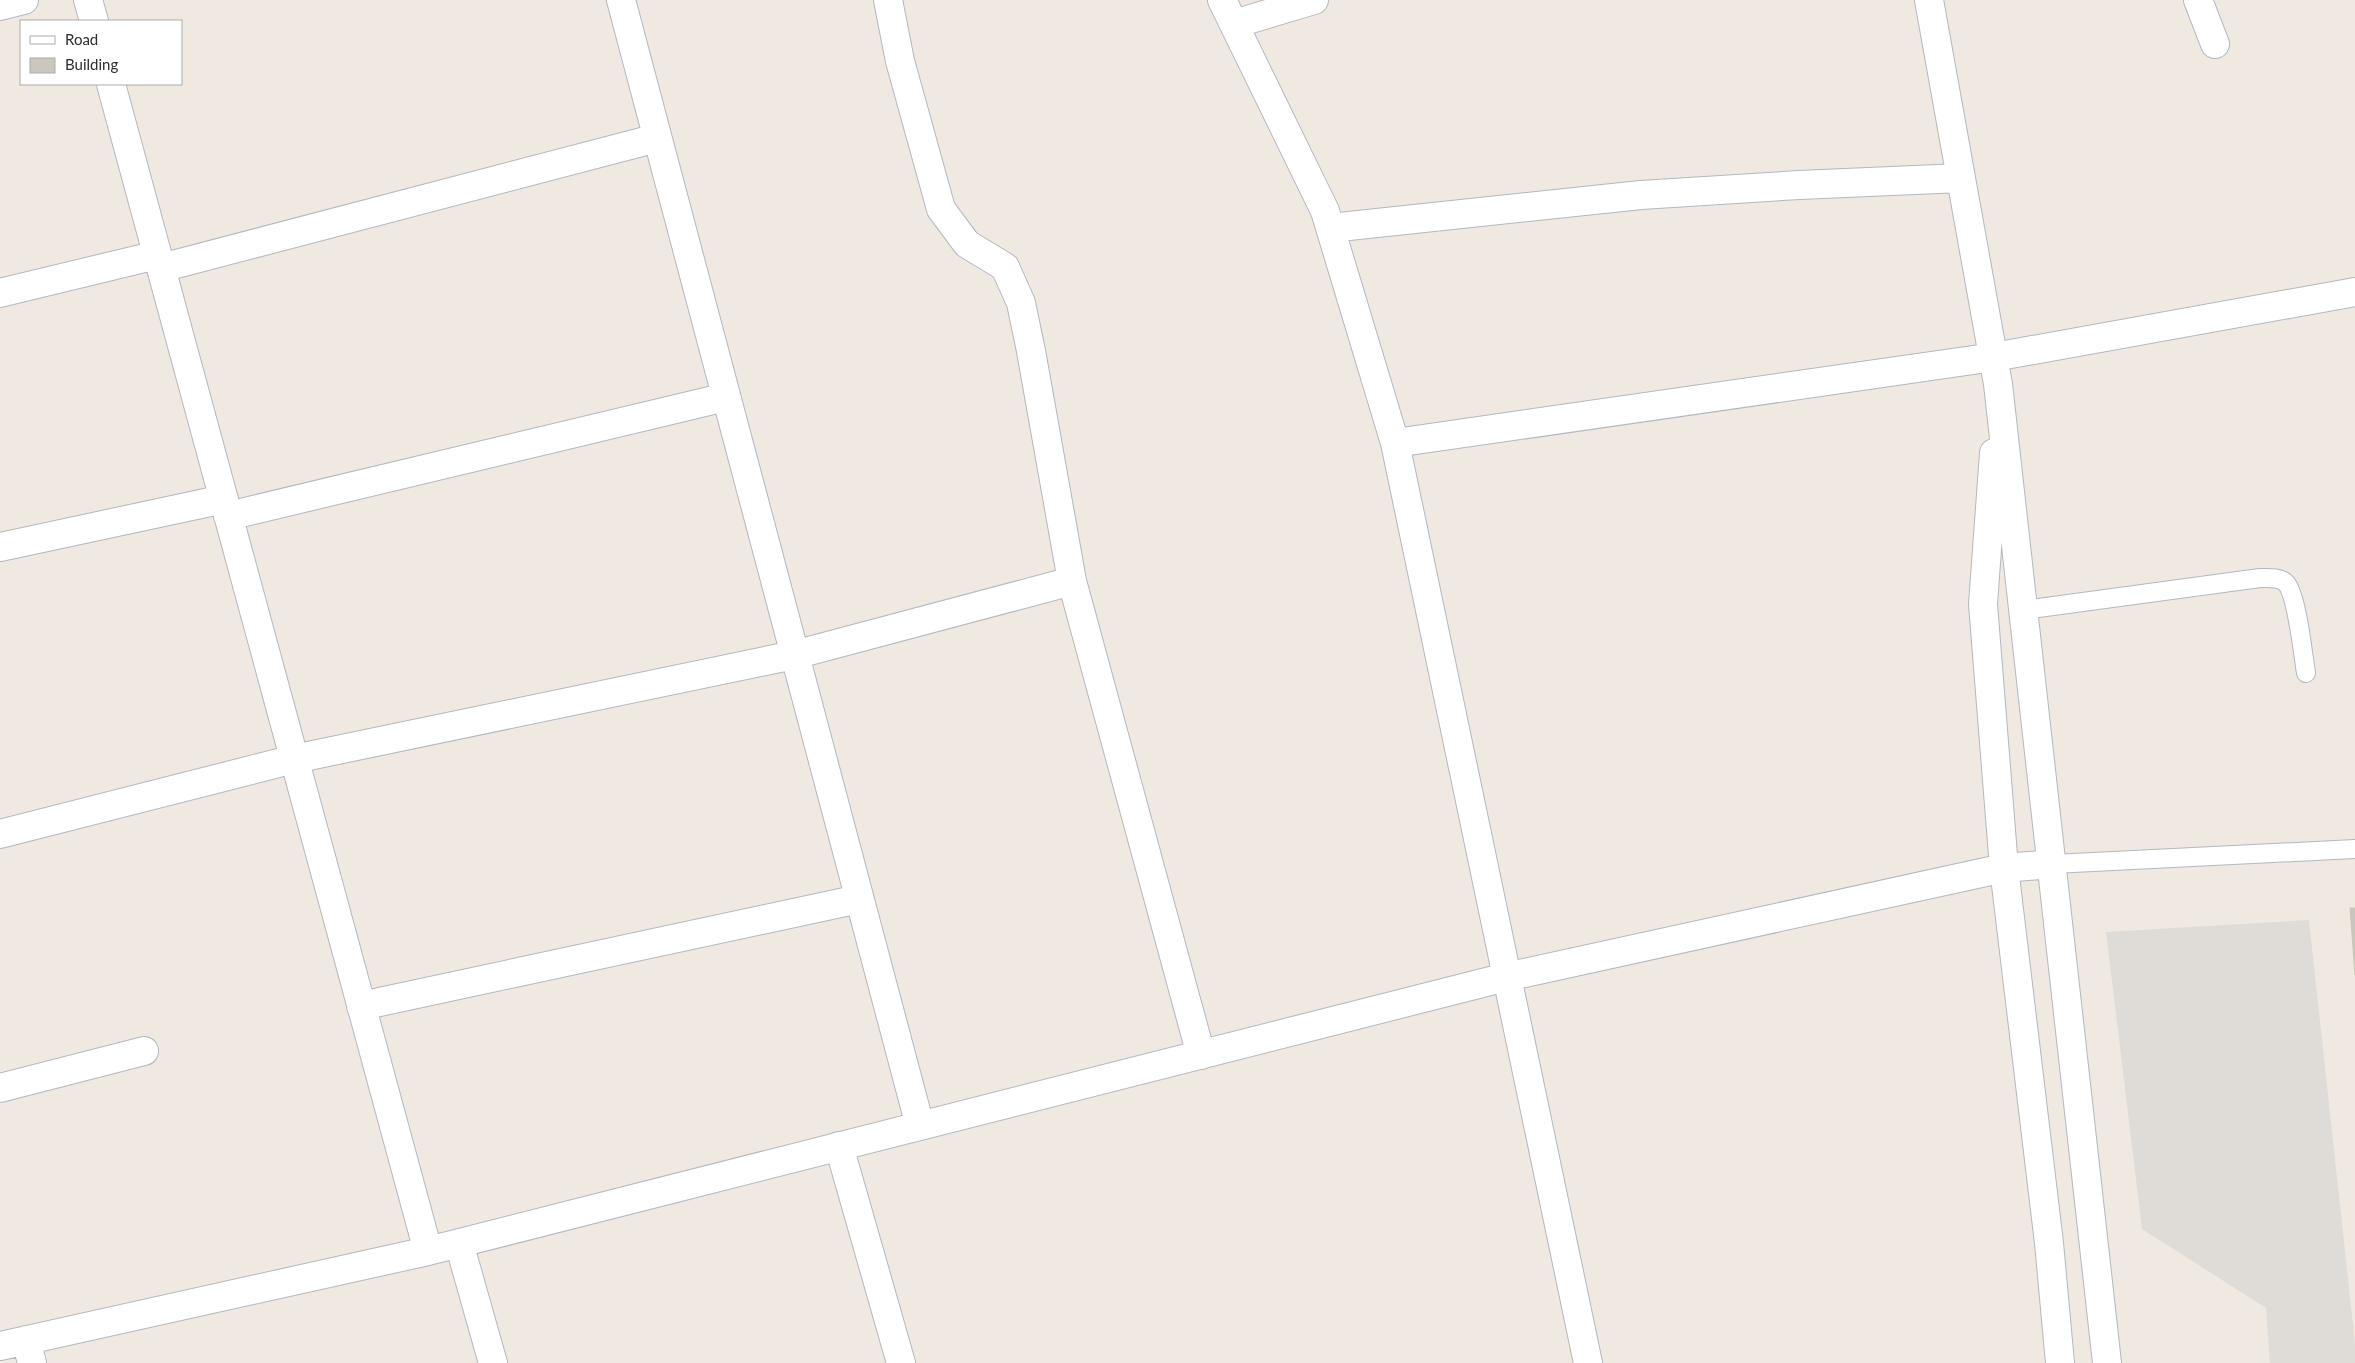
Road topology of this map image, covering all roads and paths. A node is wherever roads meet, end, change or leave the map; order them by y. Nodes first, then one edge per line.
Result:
1 (24, 0) edge
2 (88, 0) edge
3 (621, 0) edge
4 (888, 0) edge
5 (1222, 0) edge
6 (1314, 0) edge
7 (1929, 0) edge
8 (2198, 0) edge
9 (0, 6) edge
10 (94, 20) edge
11 (1234, 24) junction
12 (2215, 44) dead end
13 (111, 85) edge
14 (657, 138) junction
15 (1961, 178) junction
16 (1330, 228) junction
17 (159, 261) junction
18 (2355, 292) edge
19 (0, 293) edge
20 (1994, 356) junction
21 (1998, 384) junction
22 (726, 397) junction
23 (1395, 443) junction
24 (226, 508) junction
25 (0, 547) edge
26 (1072, 581) junction
27 (2024, 610) junction
28 (794, 655) junction
29 (2306, 673) dead end
30 (294, 759) junction
31 (0, 834) edge
32 (2355, 849) edge
33 (2053, 864) junction
34 (2004, 868) junction
35 (860, 899) junction
36 (1506, 977) junction
37 (361, 1006) junction
38 (144, 1051) dead end
39 (1201, 1054) junction
40 (0, 1088) edge
41 (920, 1126) junction
42 (839, 1146) junction
43 (459, 1243) junction
44 (428, 1251) junction
45 (0, 1346) edge
46 (29, 1352) edge
47 (493, 1363) edge
48 (902, 1363) edge
49 (1588, 1363) edge
50 (2060, 1363) edge
51 (2107, 1363) edge

1 - 9 street
2 - 10 street
3 - 14 street
4 - 26 street
5 - 11 street
6 - 11 street
7 - 15 street
8 - 12 street
11 - 16 street
13 - 17 street
14 - 17 street
14 - 22 street
15 - 16 street
15 - 20 street
16 - 23 street
17 - 19 street
17 - 24 street
18 - 20 street
20 - 21 street
20 - 23 street
21 - 27 street
21 - 34 street
22 - 24 street
22 - 28 street
23 - 36 street
24 - 25 street
24 - 30 street
26 - 28 street
26 - 39 street
27 - 29 lane
27 - 33 street
28 - 30 street
28 - 35 street
30 - 31 street
30 - 37 street
32 - 33 lane
33 - 34 street
33 - 51 street
34 - 36 street
34 - 50 street
35 - 37 street
35 - 41 street
36 - 39 street
36 - 49 street
37 - 44 street
38 - 40 street
39 - 41 street
41 - 42 street
42 - 43 street
42 - 48 street
43 - 44 street
43 - 47 street
44 - 46 street
45 - 46 street

